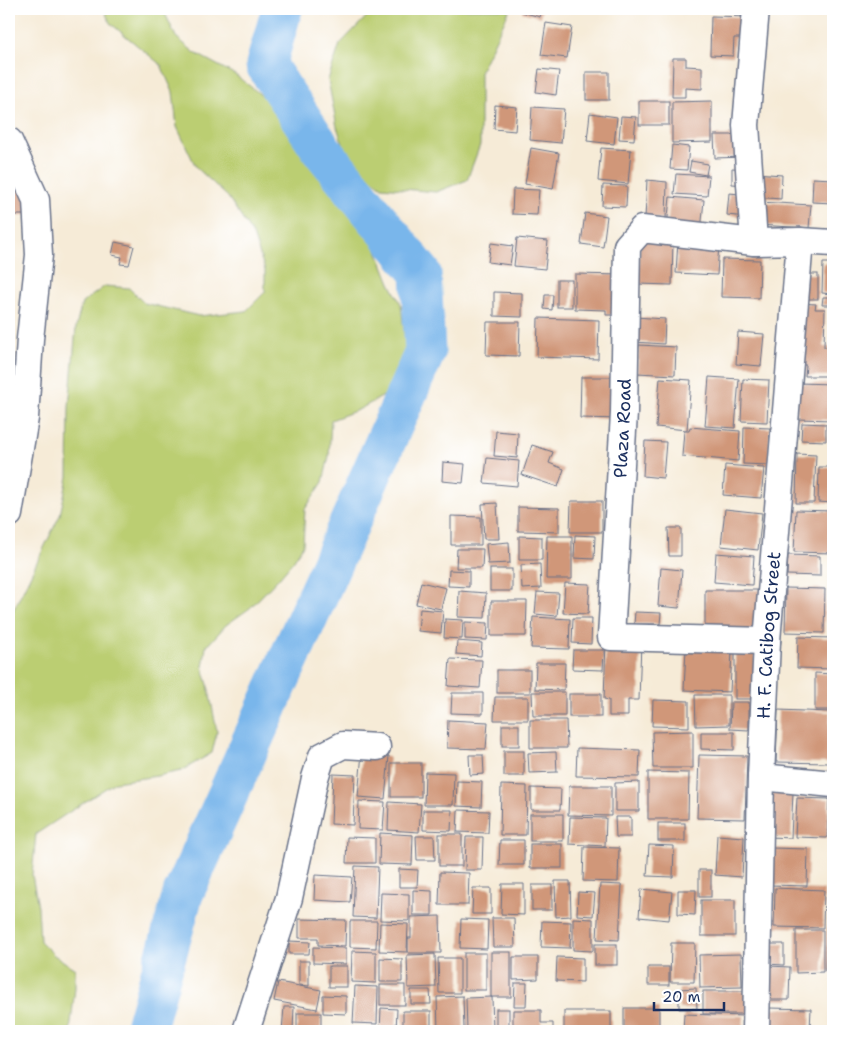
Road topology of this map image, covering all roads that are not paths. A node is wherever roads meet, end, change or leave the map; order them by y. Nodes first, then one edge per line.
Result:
1 (756, 9) edge
2 (9, 141) edge
3 (800, 241) junction
4 (754, 242) junction
5 (833, 244) edge
6 (9, 514) edge
7 (767, 641) junction
8 (377, 747) dead end
9 (761, 777) junction
10 (833, 784) edge
11 (246, 1031) edge
12 (756, 1031) edge

1 - 4 street
2 - 6 street
3 - 4 street, Plaza Road
3 - 5 street, Plaza Road
3 - 7 street, H. F. Catibog Street
4 - 7 street, Plaza Road
7 - 9 street, H. F. Catibog Street
8 - 11 street
9 - 10 street
9 - 12 street, H. F. Catibog Street

